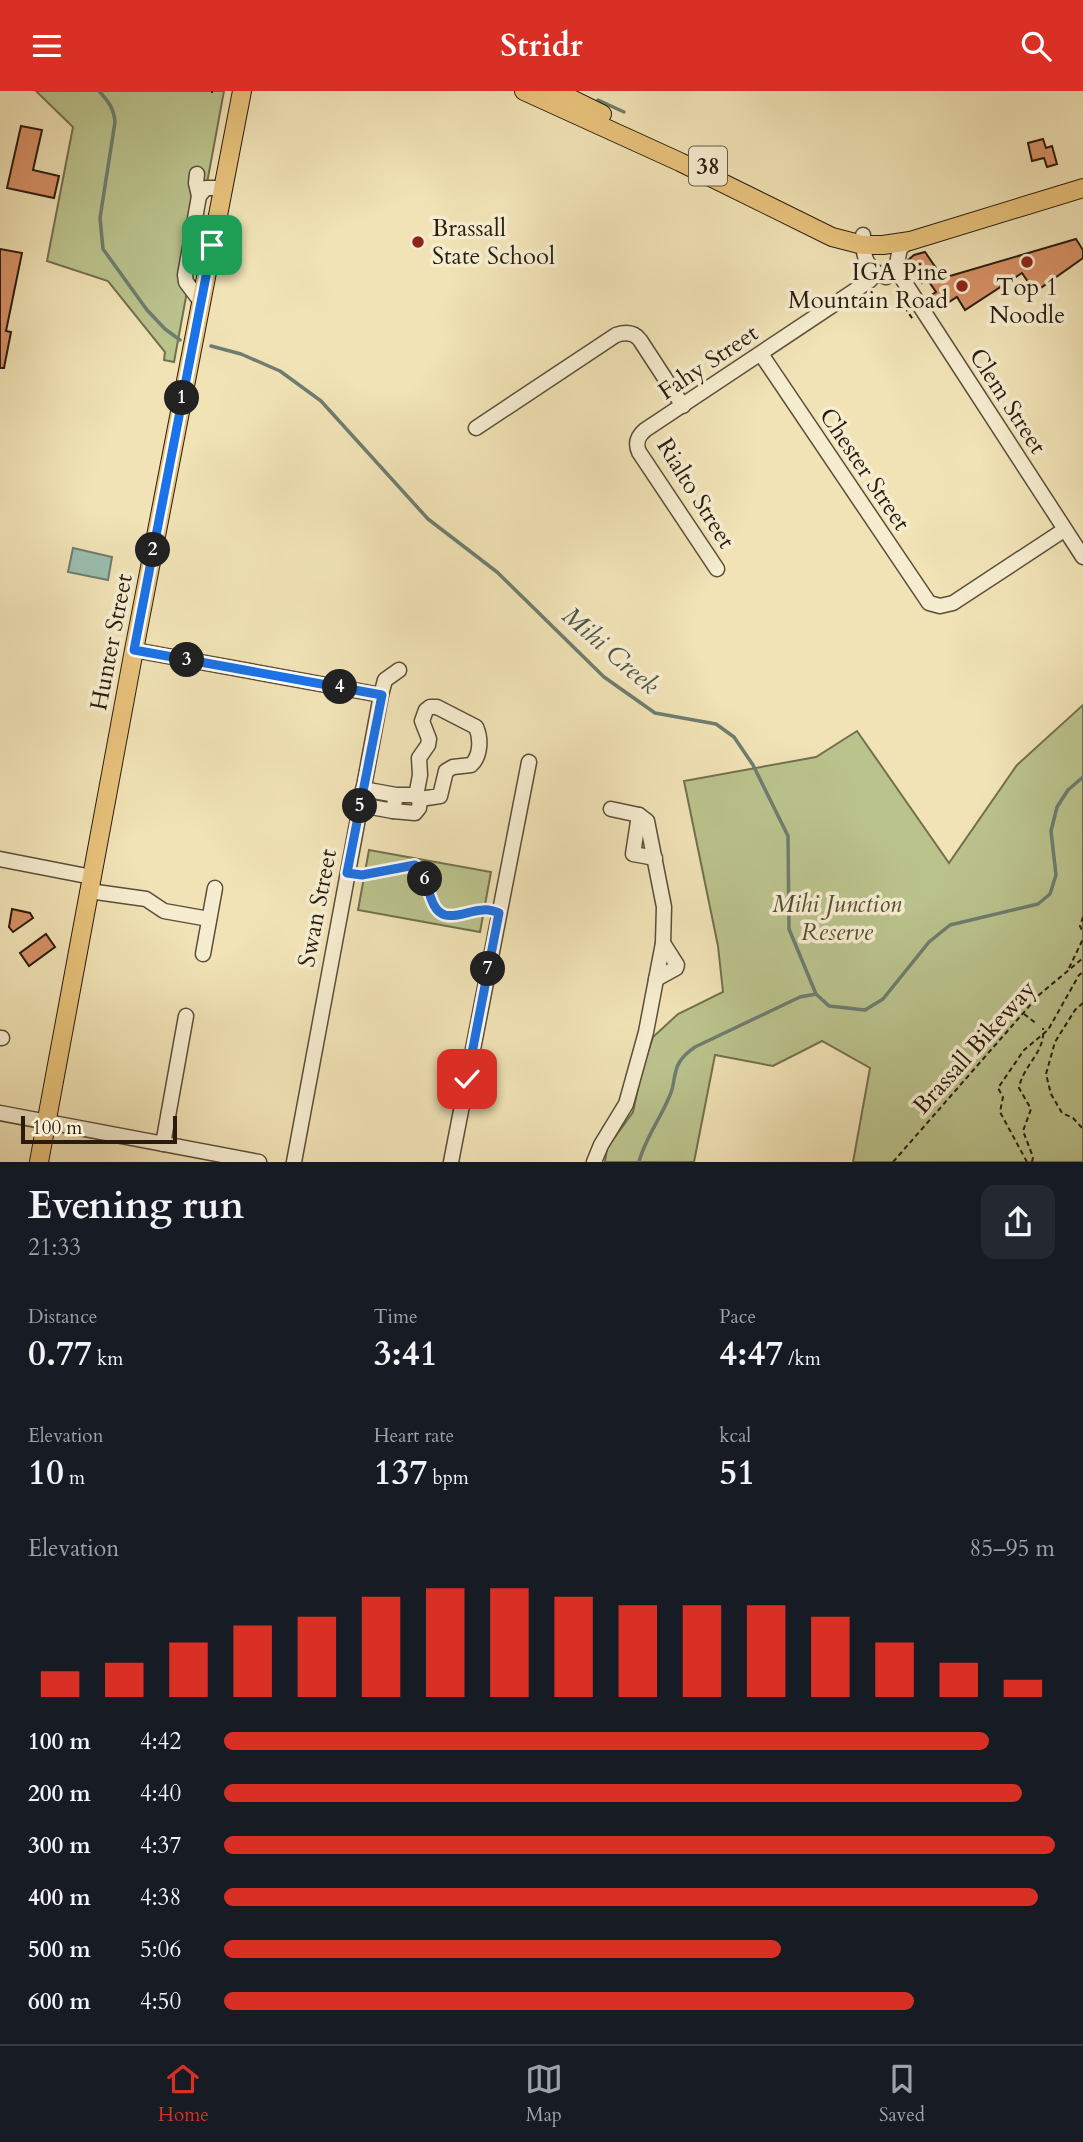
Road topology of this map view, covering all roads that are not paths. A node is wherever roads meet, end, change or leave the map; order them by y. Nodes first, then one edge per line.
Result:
1 (242, 91) edge
2 (524, 91) edge
3 (555, 91) edge
4 (577, 102) edge
5 (1083, 178) edge
6 (1083, 188) edge
7 (209, 191) junction
8 (863, 240) junction
9 (898, 249) junction
10 (876, 274) junction
11 (201, 302) junction
12 (761, 354) junction
13 (683, 406) junction
14 (476, 428) dead end
15 (637, 442) joint
16 (1064, 530) junction
17 (1083, 557) edge
18 (717, 569) dead end
19 (134, 650) junction
20 (399, 670) dead end
21 (382, 695) junction
22 (529, 762) dead end
23 (363, 789) junction
24 (396, 795) junction
25 (418, 798) junction
26 (360, 805) junction
27 (611, 809) dead end
28 (393, 811) junction
29 (639, 815) junction
30 (654, 858) junction
31 (0, 859) edge
32 (91, 884) junction
33 (215, 888) dead end
34 (209, 919) junction
35 (203, 954) dead end
36 (186, 1016) dead end
37 (0, 1113) edge
38 (47, 1122) junction
39 (163, 1144) junction
40 (203, 1157) edge
41 (39, 1162) edge
42 (259, 1162) edge
43 (293, 1162) edge
44 (451, 1162) edge
45 (594, 1162) edge

1 - 7 main road, Hunter Street
2 - 4 main road, 38
3 - 4 main road, 38
4 - 8 main road, 38
5 - 9 main road, 38
6 - 9 main road, 38
7 - 11 main road, Hunter Street
7 - 11 street
8 - 9 main road, 38
8 - 10 street
9 - 10 street
9 - 16 street, Clem Street
10 - 12 street, Fahy Street
11 - 19 main road, Hunter Street
12 - 13 street, Fahy Street
12 - 16 street, Chester Street
13 - 14 street
13 - 15 street, Fahy Street
15 - 18 street, Rialto Street
16 - 17 street, Clem Street
19 - 21 street
19 - 32 main road, Hunter Street
20 - 21 street, Swan Street
21 - 23 street, Swan Street
22 - 44 street
23 - 24 street
23 - 26 street, Swan Street
24 - 25 street
24 - 28 street
25 - 25 street
25 - 28 street
26 - 28 street
26 - 43 street, Swan Street
27 - 29 street
29 - 30 street
29 - 30 street
30 - 45 street
31 - 32 street
32 - 34 street
32 - 38 main road, Hunter Street
33 - 34 street
34 - 35 street
36 - 39 street
37 - 38 street
38 - 39 street
38 - 41 main road, Hunter Street
39 - 40 street
40 - 42 street

